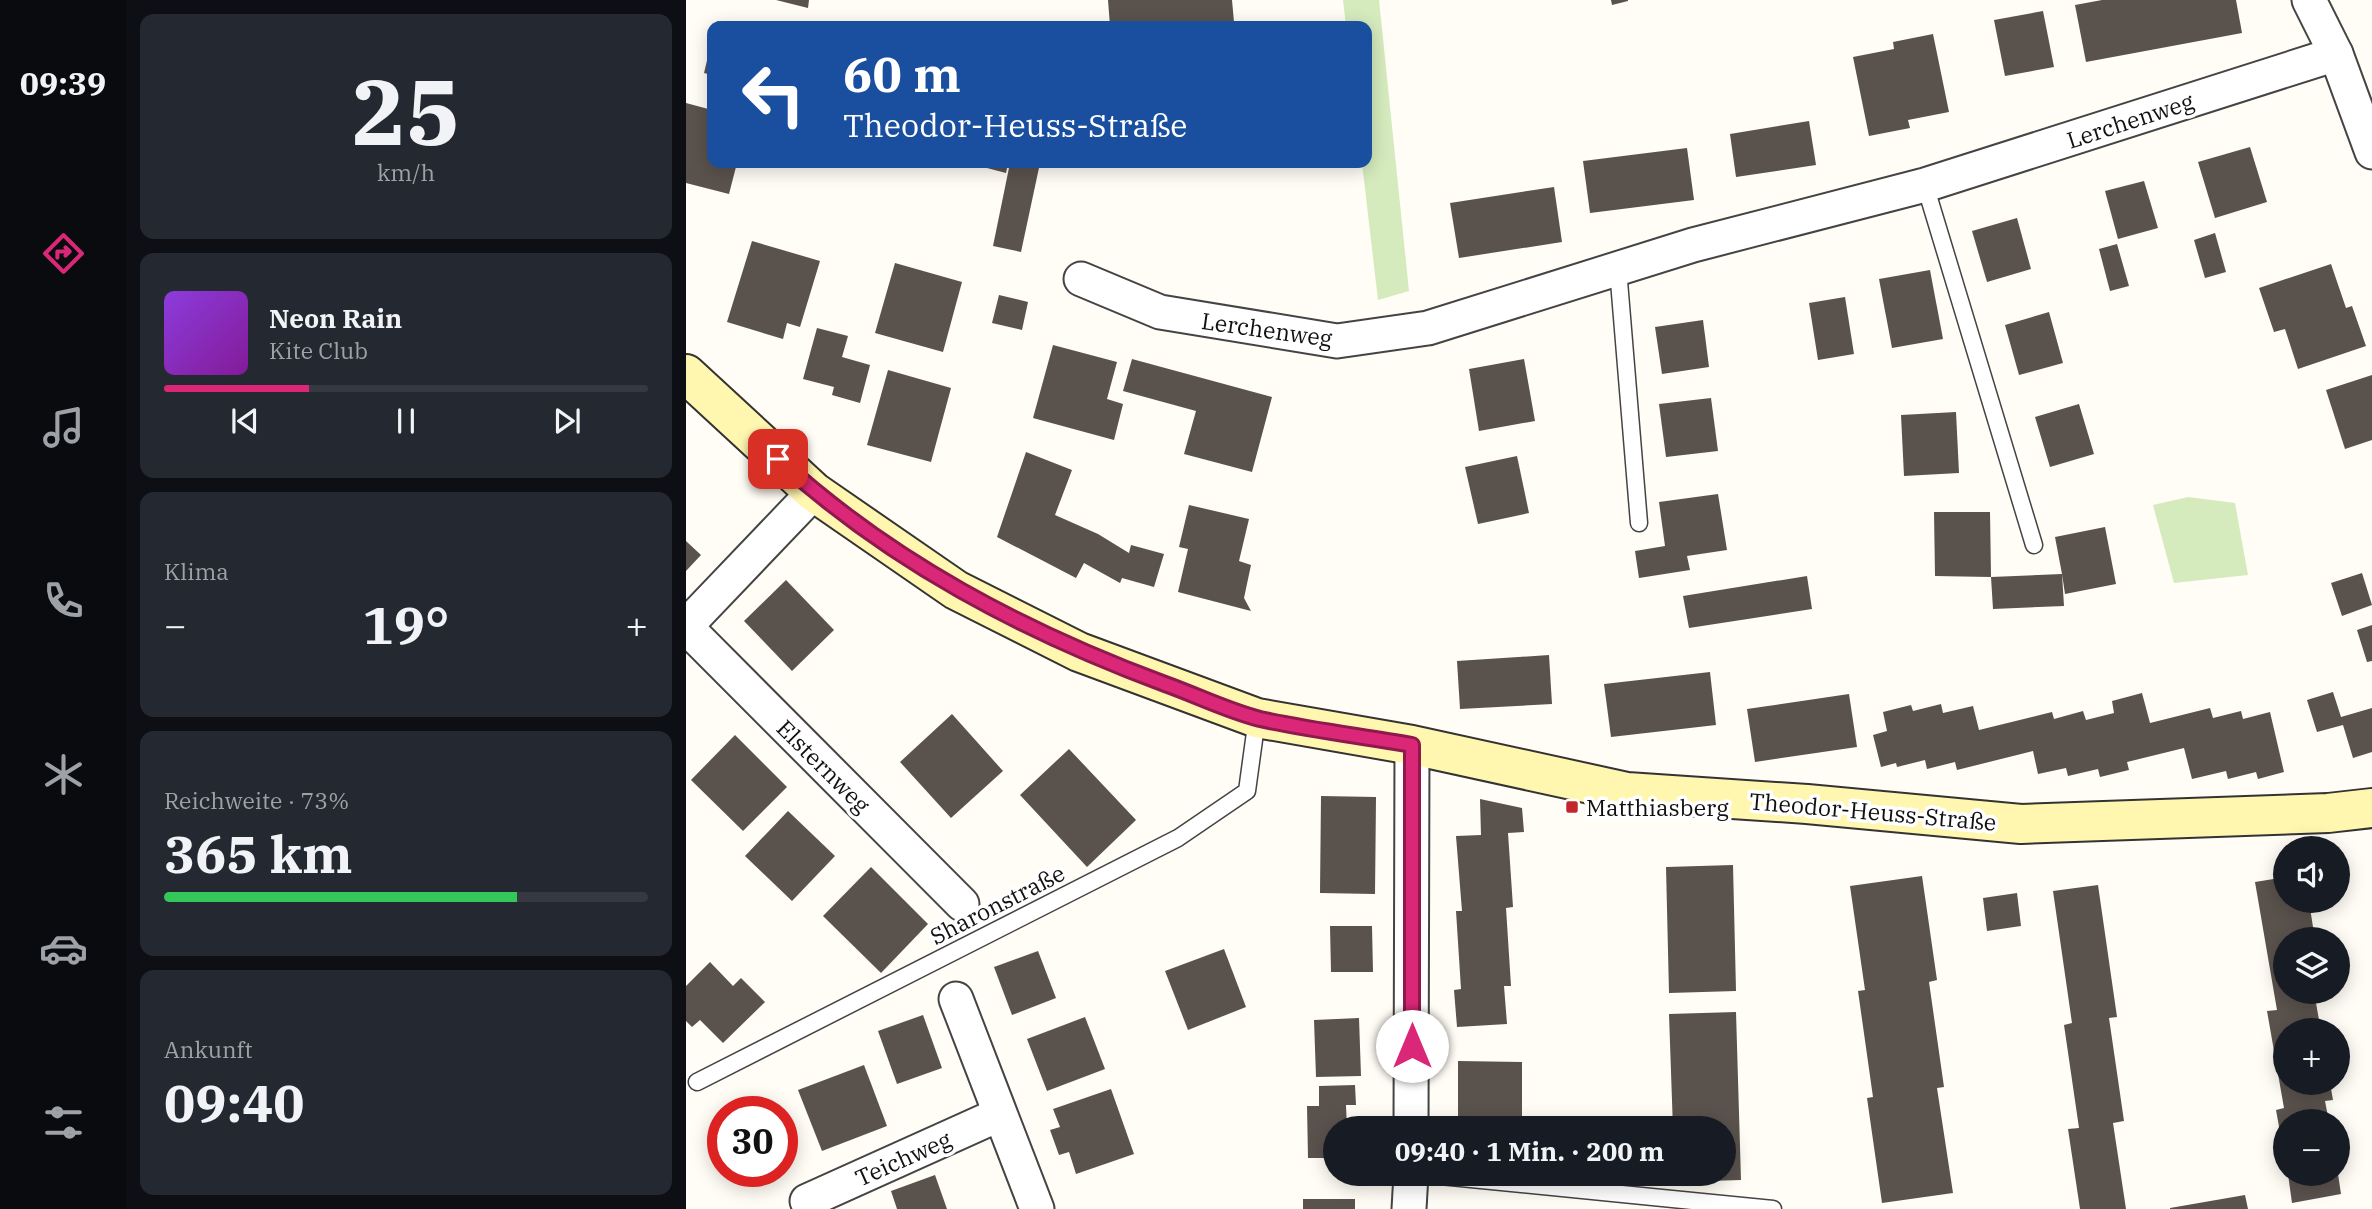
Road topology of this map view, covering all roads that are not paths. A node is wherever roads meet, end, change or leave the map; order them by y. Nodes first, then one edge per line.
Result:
1 (2309, 0) edge
2 (2336, 54) junction
3 (2372, 152) edge
4 (1925, 185) junction
5 (1618, 269) junction
6 (1081, 279) dead end
7 (686, 374) edge
8 (814, 492) junction
9 (1639, 523) dead end
10 (2034, 545) dead end
11 (686, 626) edge
12 (1257, 718) junction
13 (1412, 745) junction
14 (2372, 808) edge
15 (962, 904) dead end
16 (956, 999) dead end
17 (697, 1082) dead end
18 (998, 1115) junction
19 (1411, 1116) edge
20 (1410, 1186) edge
21 (1541, 1186) edge
22 (807, 1201) dead end
23 (1037, 1209) edge
24 (1409, 1209) edge
25 (1773, 1209) edge

1 - 2 street
2 - 3 street
2 - 4 street, Lerchenweg
4 - 5 street, Lerchenweg
4 - 10 lane
5 - 6 street, Lerchenweg
5 - 9 lane
7 - 8 street, Theodor-Heuss-Straße
8 - 11 street
8 - 12 street, Theodor-Heuss-Straße
11 - 15 street, Elsternweg
12 - 13 street, Theodor-Heuss-Straße
12 - 17 lane, Sharonstraße
13 - 14 street, Theodor-Heuss-Straße
13 - 19 street
16 - 18 street
18 - 22 street, Teichweg
18 - 23 street
20 - 24 street
21 - 25 lane

